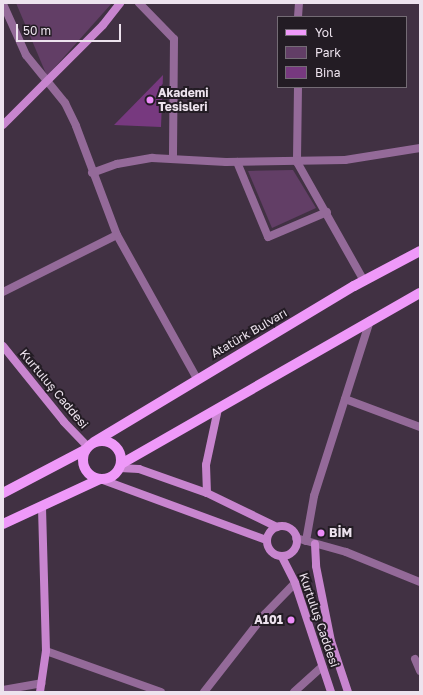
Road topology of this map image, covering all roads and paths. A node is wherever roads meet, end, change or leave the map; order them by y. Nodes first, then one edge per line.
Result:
1 (120, 3) edge
2 (139, 3) edge
3 (298, 3) edge
4 (3, 4) edge
5 (298, 16) edge
6 (47, 84) junction
7 (298, 88) edge
8 (3, 125) edge
9 (420, 148) edge
10 (173, 159) junction
11 (238, 162) junction
12 (297, 162) junction
13 (92, 173) junction
14 (327, 212) junction
15 (117, 235) junction
16 (420, 251) edge
17 (364, 281) junction
18 (3, 292) edge
19 (420, 293) edge
20 (370, 321) junction
21 (3, 346) edge
22 (197, 379) junction
23 (345, 399) junction
24 (218, 408) junction
25 (420, 427) edge
26 (89, 446) junction
27 (121, 466) junction
28 (102, 480) junction
29 (3, 493) edge
30 (207, 493) junction
31 (42, 508) junction
32 (3, 524) edge
33 (277, 527) junction
34 (296, 538) junction
35 (266, 540) junction
36 (306, 541) junction
37 (315, 544) junction
38 (282, 556) junction
39 (420, 582) edge
40 (295, 584) junction
41 (46, 651) junction
42 (415, 659) dead end
43 (322, 667) junction
44 (420, 671) edge
45 (41, 683) junction
46 (3, 690) edge
47 (40, 692) edge
48 (161, 692) edge
49 (204, 692) edge
50 (294, 692) edge
51 (331, 692) edge
52 (348, 692) edge

1 - 6 main road
2 - 10 street
3 - 5 street
4 - 6 street
6 - 8 main road
6 - 13 street
7 - 12 street
9 - 12 street
10 - 11 street
10 - 13 street
11 - 12 street
11 - 14 street
12 - 14 street
13 - 15 street
14 - 17 street
15 - 18 street
15 - 22 street
16 - 17 main road, Atatürk Bulvarı
17 - 22 main road, Atatürk Bulvarı
19 - 20 main road
20 - 23 street
20 - 24 main road
21 - 26 main road, Kurtuluş Caddesi
22 - 26 main road, Atatürk Bulvarı
23 - 25 street
23 - 36 street
24 - 27 main road
24 - 30 main road
26 - 27 main road
26 - 28 main road
26 - 29 main road, Atatürk Bulvarı
27 - 28 main road
27 - 30 main road
28 - 31 main road
28 - 35 main road
30 - 33 main road
31 - 32 main road
31 - 41 main road
33 - 34 main road
33 - 35 main road
34 - 36 street
34 - 38 main road
35 - 38 main road
36 - 37 street
37 - 39 street
37 - 52 main road
38 - 40 main road, Kurtuluş Caddesi
40 - 43 main road, Kurtuluş Caddesi
40 - 49 street
41 - 45 main road
41 - 48 street
42 - 44 street
43 - 50 street
43 - 51 main road, Kurtuluş Caddesi
45 - 46 street
45 - 47 main road

